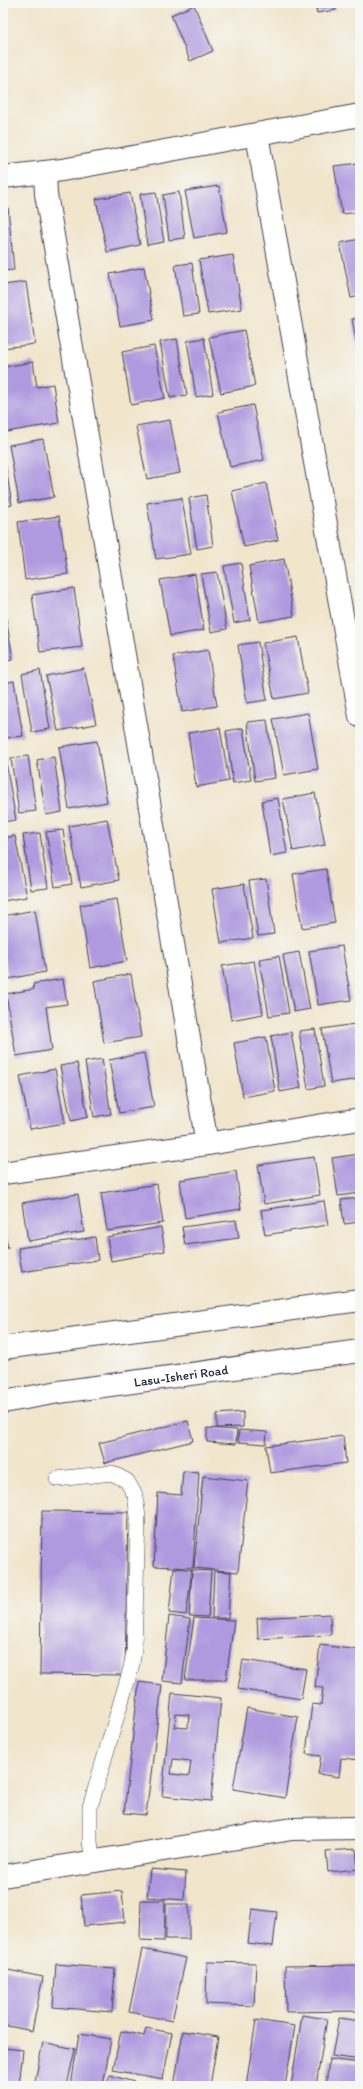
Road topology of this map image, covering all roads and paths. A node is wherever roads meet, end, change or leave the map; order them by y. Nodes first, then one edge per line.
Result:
1 (360, 116) edge
2 (257, 135) junction
3 (45, 172) junction
4 (3, 177) edge
5 (360, 716) edge
6 (360, 1119) edge
7 (207, 1144) junction
8 (3, 1173) edge
9 (360, 1300) edge
10 (3, 1348) edge
11 (360, 1350) edge
12 (3, 1402) edge
13 (57, 1479) dead end
14 (360, 1828) edge
15 (93, 1862) junction
16 (3, 1876) edge

1 - 2 street
2 - 3 street
2 - 5 street
3 - 4 street
3 - 7 street
6 - 7 street
7 - 8 street
9 - 10 street
11 - 12 street, Lasu-Isheri Road
13 - 15 lane
14 - 15 street
15 - 16 street

